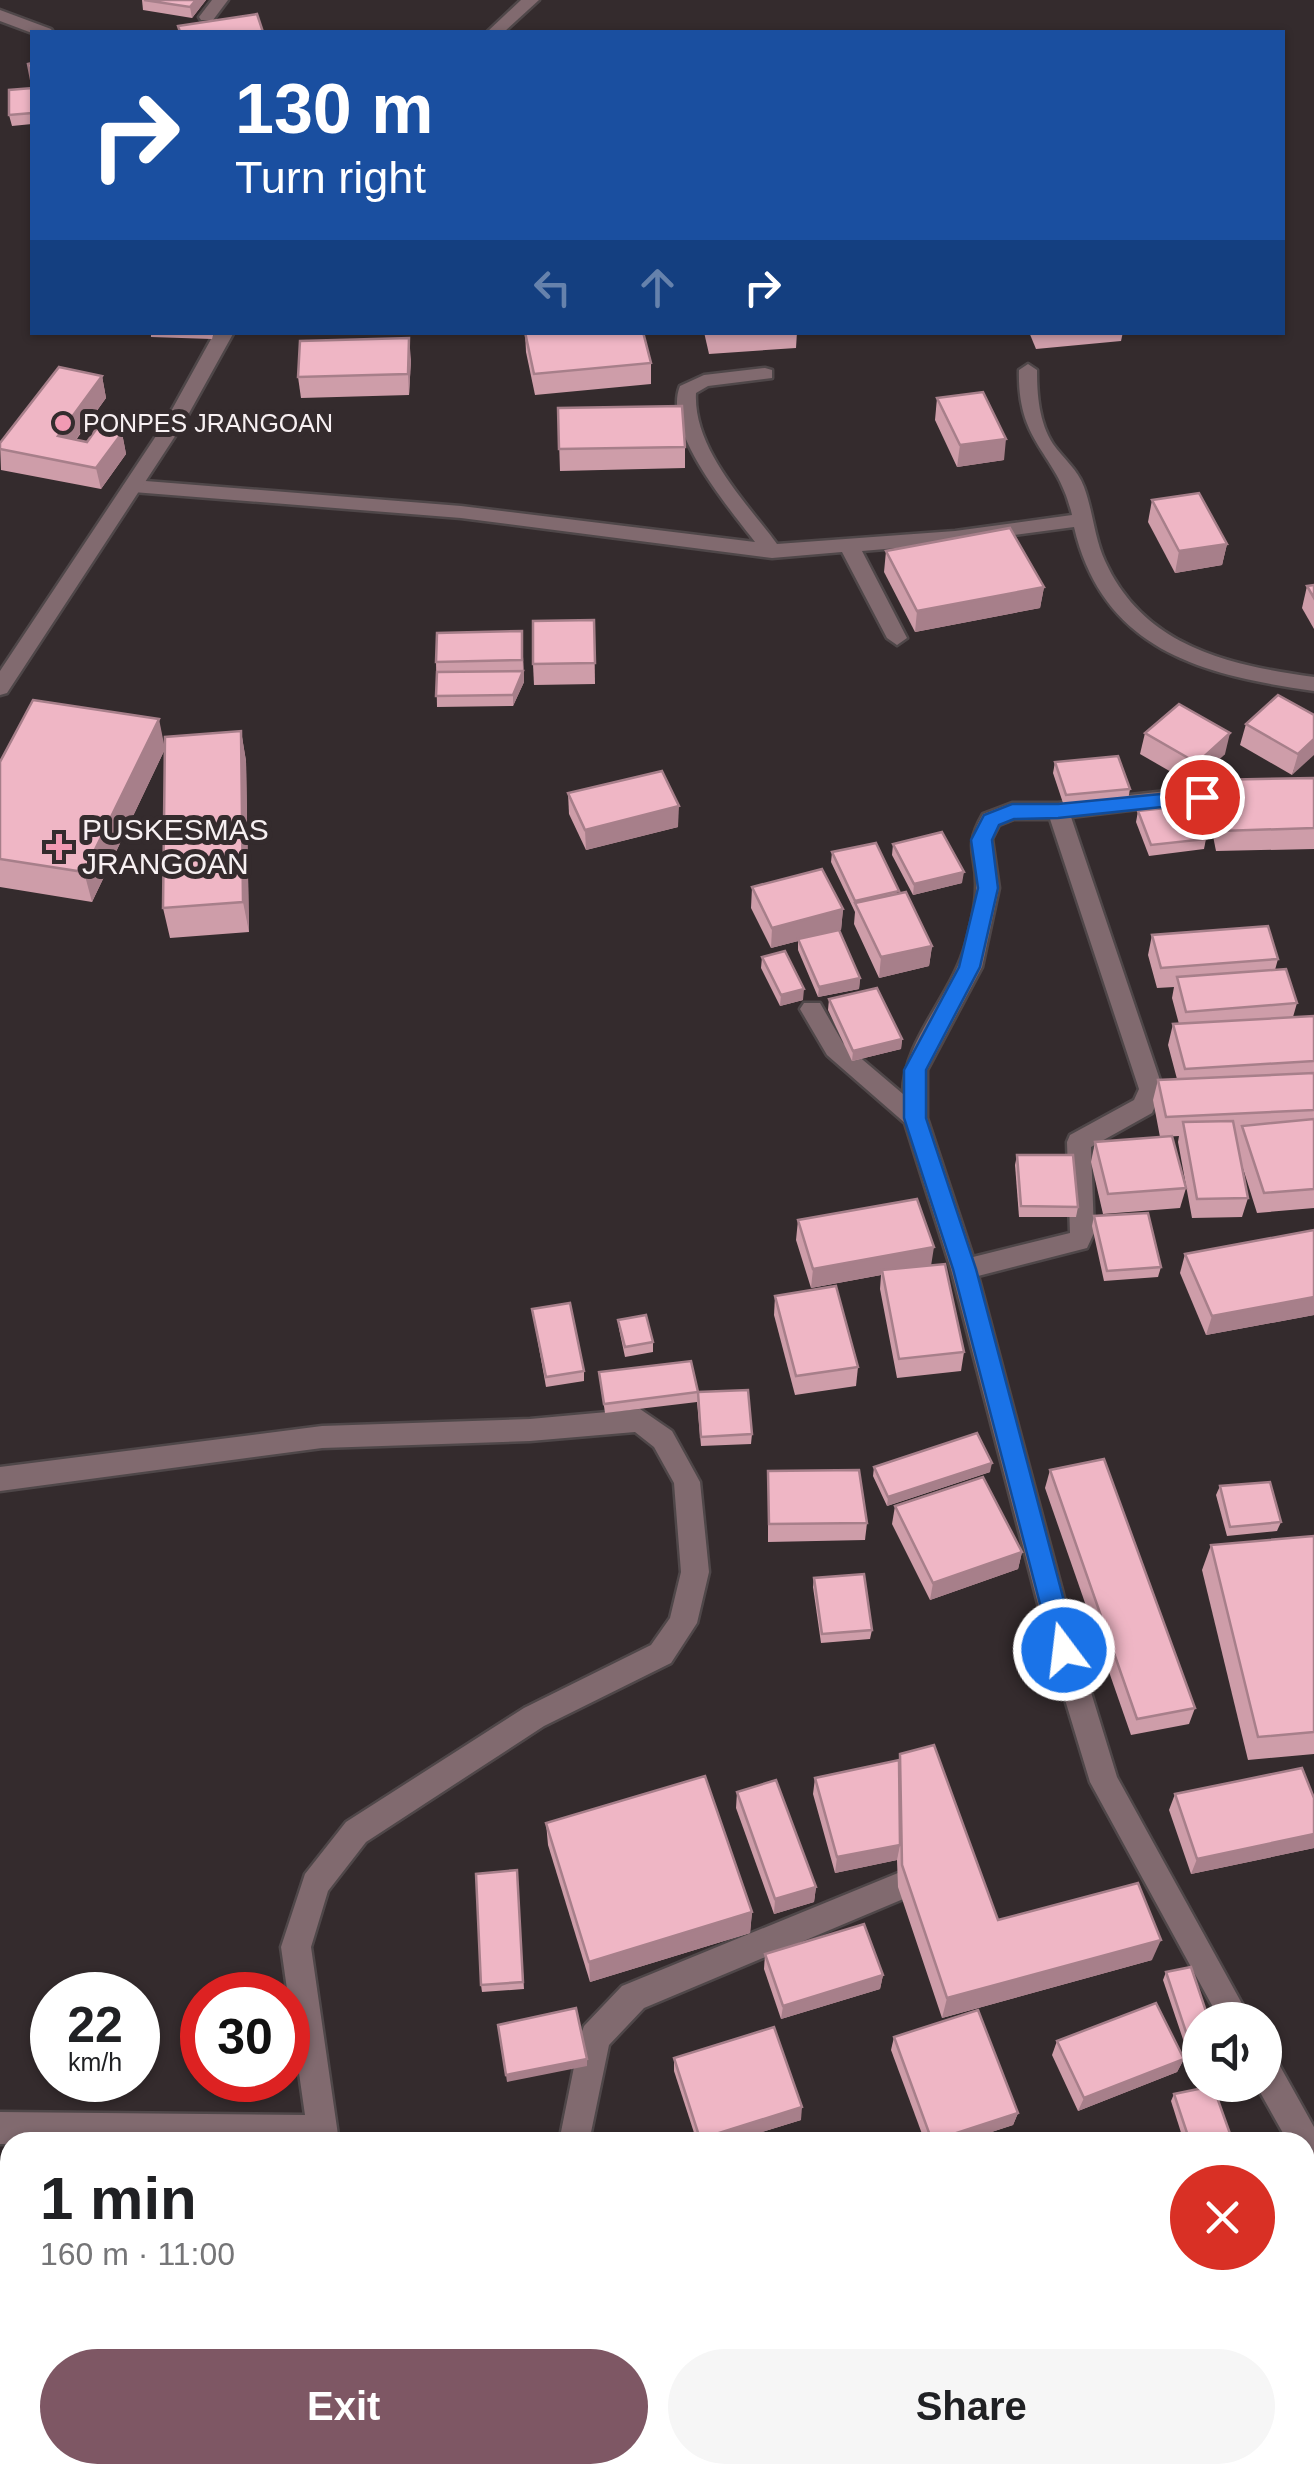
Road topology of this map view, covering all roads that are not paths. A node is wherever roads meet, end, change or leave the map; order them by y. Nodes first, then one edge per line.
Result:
1 (220, 0) edge
2 (531, 0) edge
3 (0, 16) edge
4 (207, 18) edge
5 (39, 30) edge
6 (496, 30) edge
7 (223, 335) edge
8 (1028, 370) dead end
9 (765, 374) dead end
10 (134, 486) junction
11 (1080, 520) junction
12 (848, 544) junction
13 (772, 551) junction
14 (897, 638) dead end
15 (1314, 684) edge
16 (0, 688) edge
17 (1267, 788) edge
18 (1058, 811) junction
19 (812, 1009) dead end
20 (915, 1118) junction
21 (964, 1269) junction
22 (0, 1480) edge
23 (898, 1886) edge
24 (1226, 2002) edge
25 (1282, 2101) edge
26 (0, 2128) edge
27 (144, 2132) edge
28 (322, 2132) edge
29 (576, 2132) edge
30 (1299, 2132) edge

1 - 4 street
2 - 6 street
3 - 5 street
7 - 10 street
8 - 11 street
9 - 13 street
10 - 13 street
10 - 16 street
11 - 12 street
11 - 15 street
12 - 13 street
12 - 14 street
17 - 18 street
18 - 20 street
18 - 21 street
19 - 20 street
20 - 21 street
21 - 24 street
22 - 28 street
23 - 29 street
25 - 30 street
26 - 27 street

